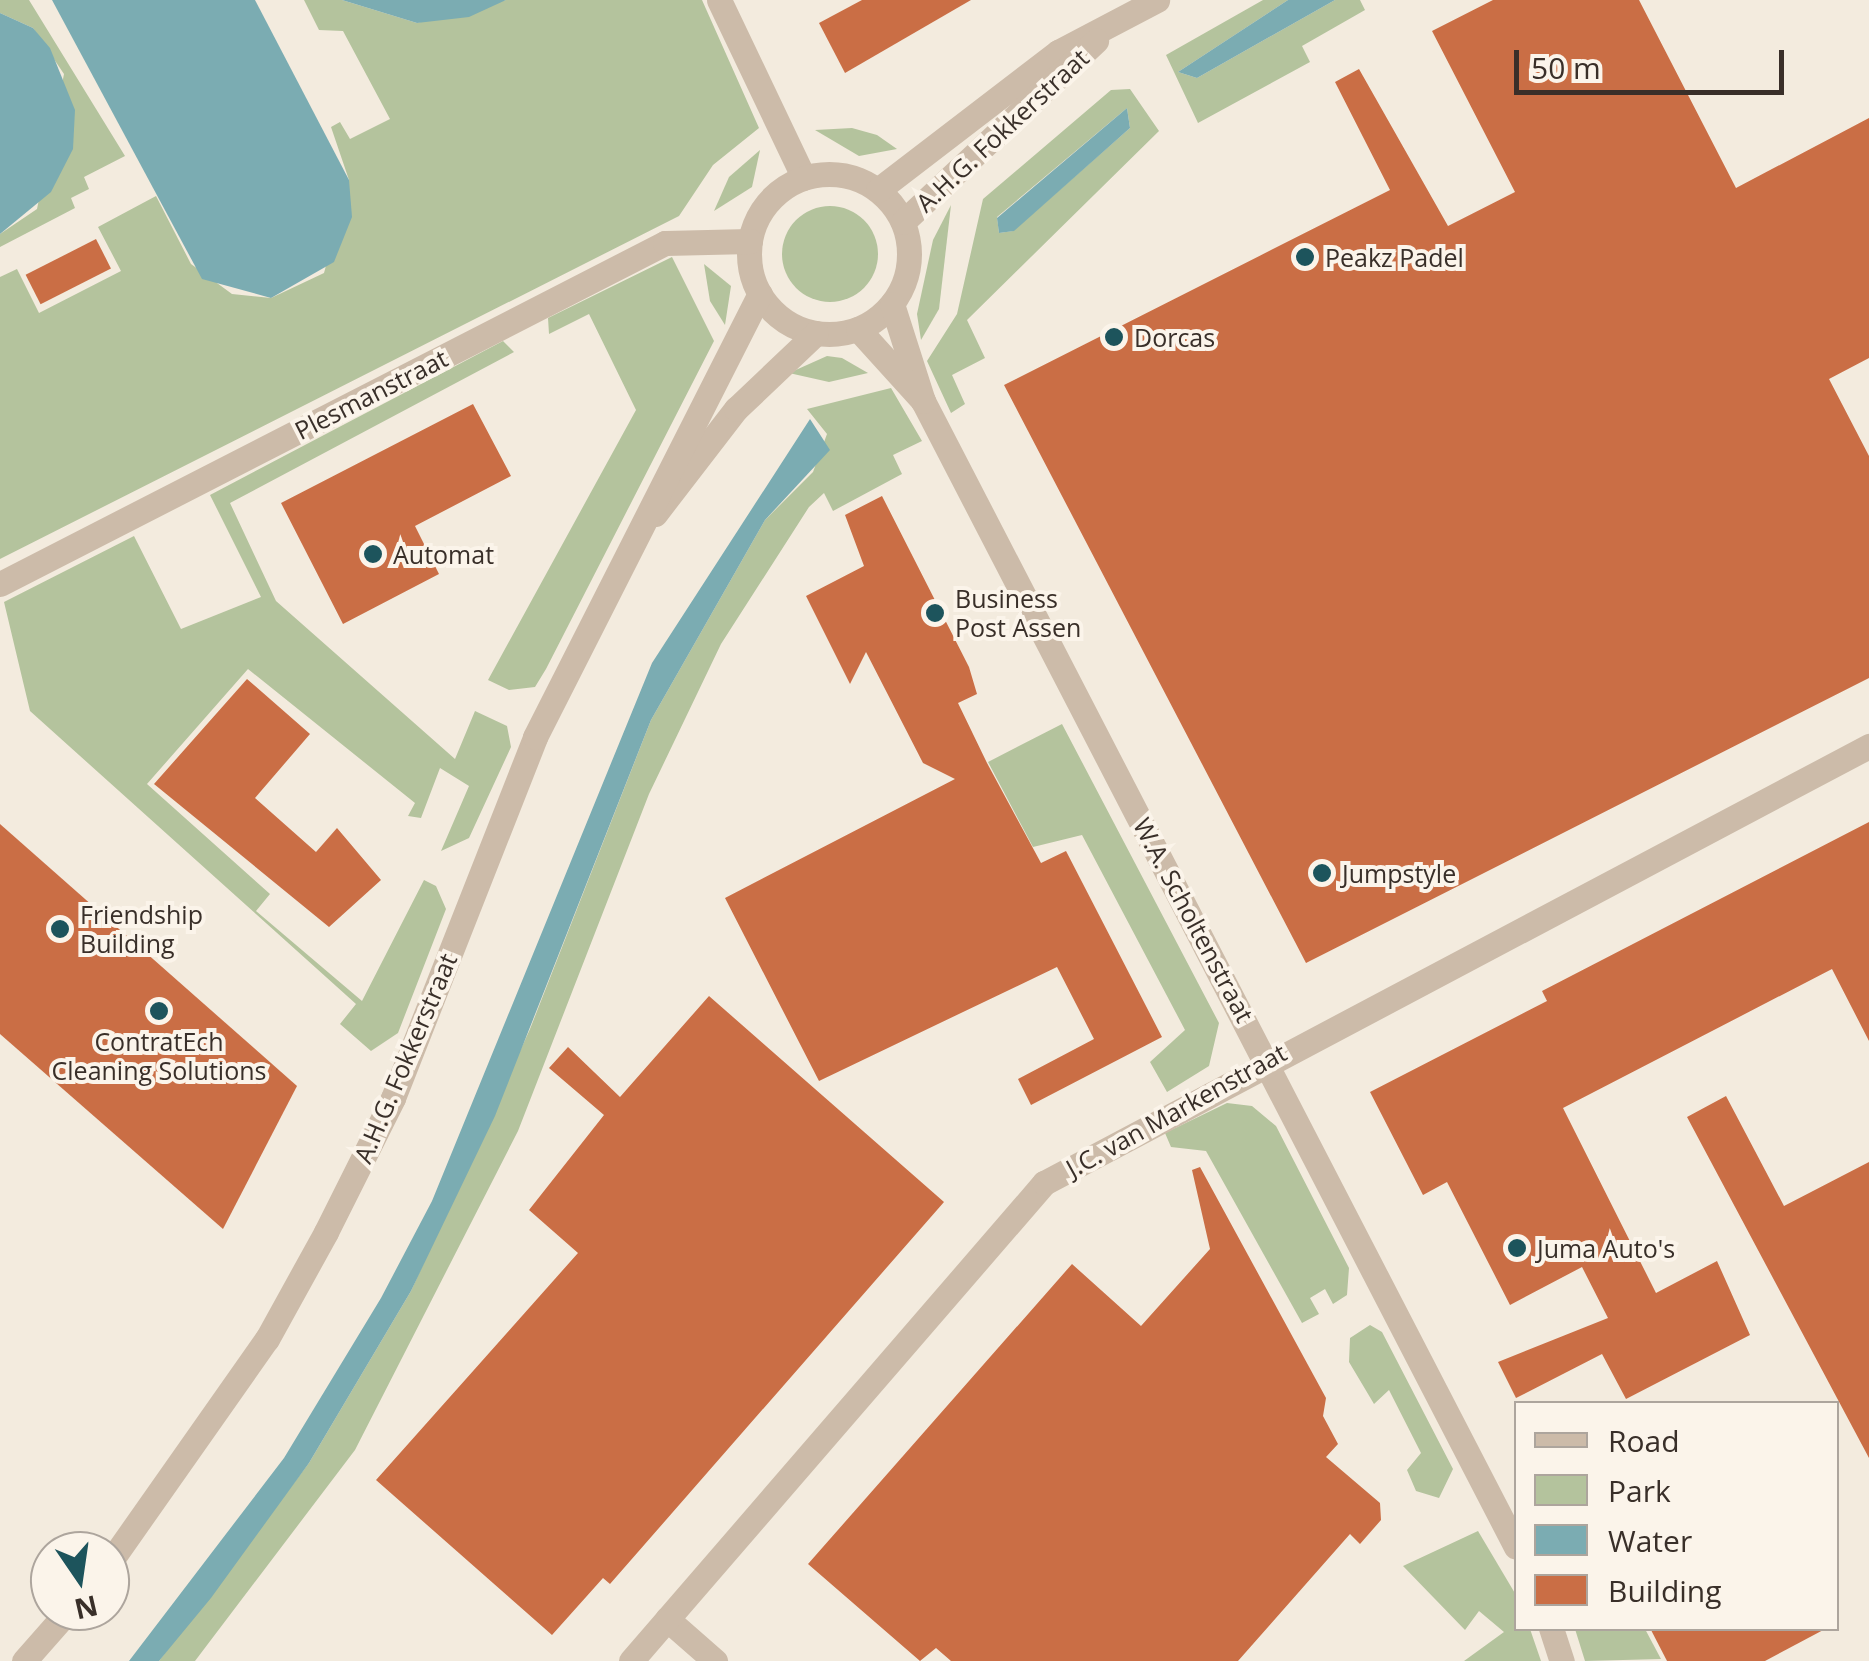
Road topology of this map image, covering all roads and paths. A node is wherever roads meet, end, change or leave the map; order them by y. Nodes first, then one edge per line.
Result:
1 (719, 0) edge
2 (1156, 0) edge
3 (1100, 37) junction
4 (804, 178) junction
5 (878, 190) junction
6 (903, 222) junction
7 (750, 240) junction
8 (760, 294) junction
9 (892, 304) junction
10 (858, 329) junction
11 (816, 332) junction
12 (923, 401) junction
13 (644, 524) junction
14 (0, 584) edge
15 (1869, 746) edge
16 (1266, 1059) junction
17 (130, 1534) edge
18 (1514, 1543) edge
19 (668, 1620) junction
20 (50, 1631) edge
21 (1552, 1631) edge
22 (24, 1661) edge
23 (630, 1661) edge
24 (714, 1661) edge
25 (1562, 1661) edge

1 - 4 street
2 - 3 street, A.H.G. Fokkerstraat
3 - 5 street, A.H.G. Fokkerstraat
3 - 6 street, A.H.G. Fokkerstraat
4 - 5 street
4 - 7 street
5 - 6 street
6 - 9 street
7 - 8 street
7 - 14 street, Plesmanstraat
8 - 11 street
8 - 13 street, A.H.G. Fokkerstraat
9 - 10 street
9 - 12 street, W.A. Scholtenstraat
10 - 11 street
10 - 12 street, W.A. Scholtenstraat
11 - 13 street, A.H.G. Fokkerstraat
12 - 16 street, W.A. Scholtenstraat
13 - 17 street, A.H.G. Fokkerstraat
15 - 16 street, J.C. van Markenstraat
16 - 18 street, W.A. Scholtenstraat
16 - 19 street, J.C. van Markenstraat
19 - 23 street, J.C. van Markenstraat
19 - 24 street
20 - 22 street
21 - 25 street

